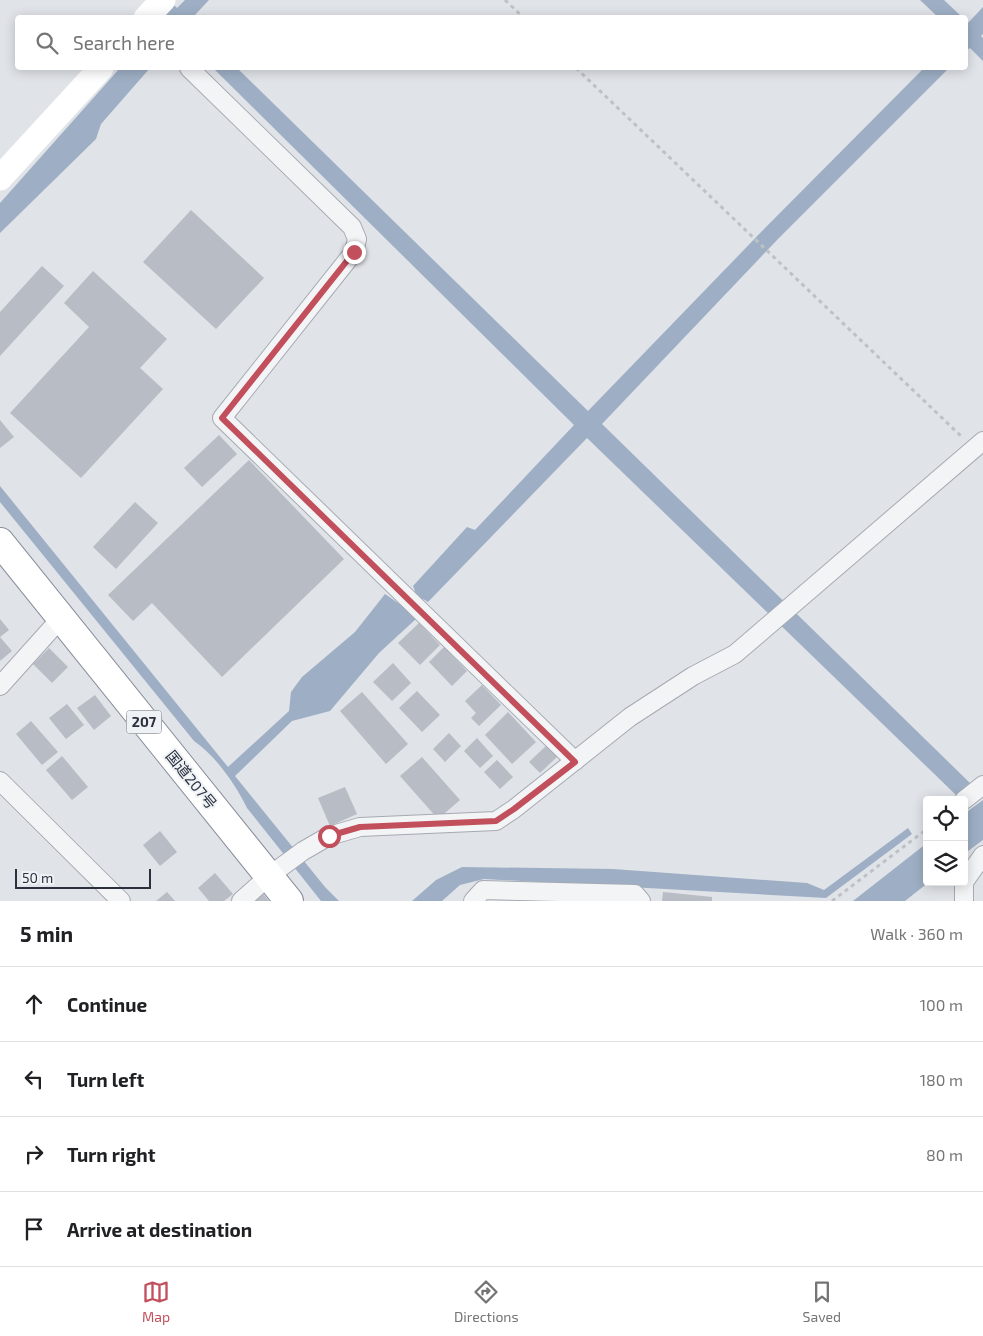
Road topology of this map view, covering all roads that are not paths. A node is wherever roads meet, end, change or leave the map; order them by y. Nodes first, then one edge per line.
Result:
1 (163, 0) edge
2 (149, 15) edge
3 (99, 70) edge
4 (191, 70) edge
5 (0, 178) edge
6 (979, 446) edge
7 (0, 542) edge
8 (61, 618) junction
9 (0, 686) edge
10 (575, 762) junction
11 (0, 780) edge
12 (983, 786) edge
13 (968, 797) edge
14 (983, 855) edge
15 (277, 871) junction
16 (968, 876) edge
17 (964, 886) edge
18 (513, 896) edge
19 (120, 901) edge
20 (241, 901) edge
21 (289, 901) edge
22 (473, 901) edge
23 (641, 901) edge
24 (964, 901) edge

1 - 2 street
3 - 5 street
4 - 10 street
6 - 10 street
7 - 8 highway, 国道207号 / 207
8 - 9 street
8 - 15 highway, 国道207号 / 207
10 - 15 street
11 - 19 street
12 - 13 street
14 - 16 street
15 - 20 street
15 - 21 highway, 国道207号 / 207
17 - 24 street
18 - 22 street
18 - 23 street

